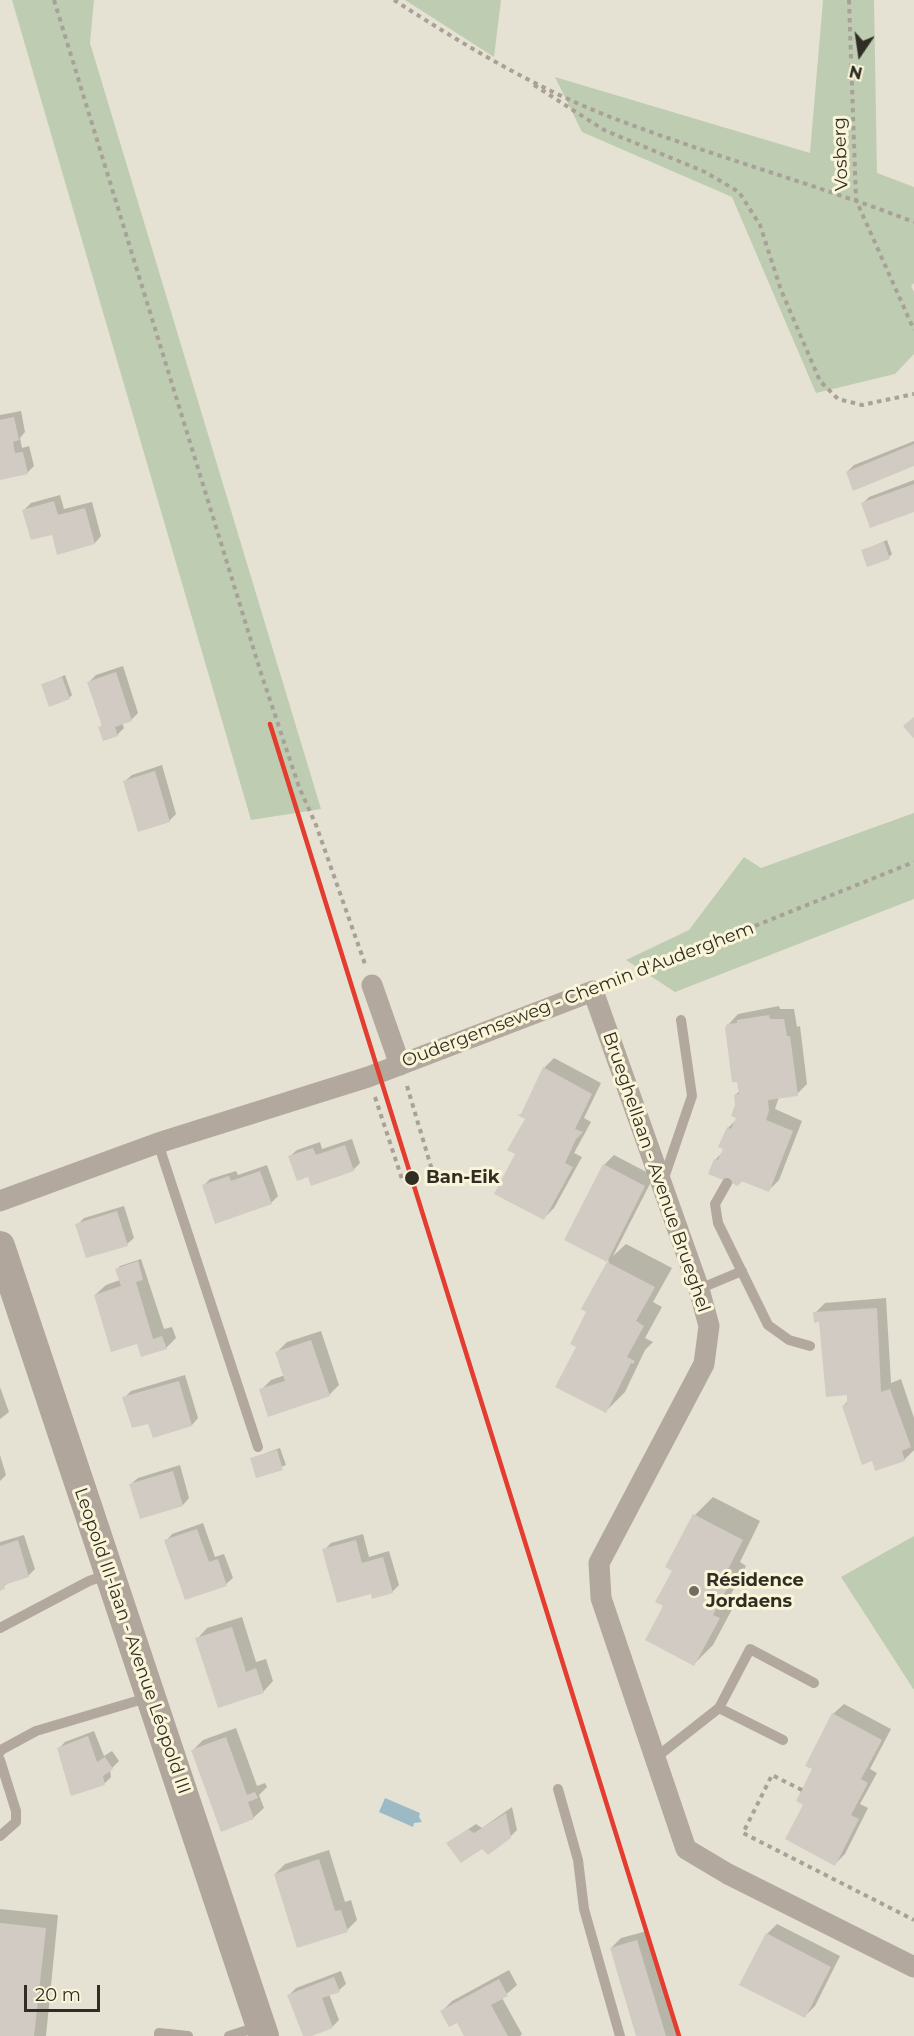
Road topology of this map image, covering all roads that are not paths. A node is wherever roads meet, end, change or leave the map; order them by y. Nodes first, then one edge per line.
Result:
1 (372, 985) road end
2 (593, 991) joint
3 (681, 1020) dead end
4 (400, 1065) junction
5 (158, 1143) junction
6 (727, 1183) dead end
7 (662, 1184) junction
8 (0, 1201) edge
9 (0, 1246) edge
10 (742, 1271) junction
11 (699, 1289) junction
12 (810, 1346) dead end
13 (258, 1447) dead end
14 (110, 1575) junction
15 (0, 1628) edge
16 (814, 1683) dead end
17 (150, 1697) junction
18 (719, 1707) junction
19 (783, 1740) dead end
20 (0, 1752) edge
21 (654, 1759) junction
22 (0, 1760) edge
23 (558, 1789) dead end
24 (0, 1836) edge
25 (914, 1967) edge
26 (262, 2031) edge
27 (159, 2036) edge
28 (188, 2036) edge
29 (229, 2036) edge
30 (620, 2036) edge

1 - 4 street
2 - 4 street, Oudergemseweg - Chemin d'Auderghem
2 - 7 street, Brueghellaan - Avenue Brueghel
3 - 7 lane
4 - 5 street, Oudergemseweg - Chemin d'Auderghem
5 - 8 street, Oudergemseweg - Chemin d'Auderghem
5 - 13 lane
6 - 10 lane
7 - 11 street, Brueghellaan - Avenue Brueghel
9 - 14 street, Leopold III-laan - Avenue Léopold III
10 - 11 lane
10 - 12 lane
11 - 21 street, Brueghellaan - Avenue Brueghel
14 - 15 lane
14 - 17 street, Leopold III-laan - Avenue Léopold III
16 - 18 lane
17 - 20 lane
17 - 26 street, Leopold III-laan - Avenue Léopold III
18 - 19 lane
18 - 21 lane
21 - 25 street, Brueghellaan - Avenue Brueghel
22 - 24 lane
23 - 30 lane
26 - 29 lane
27 - 28 lane

